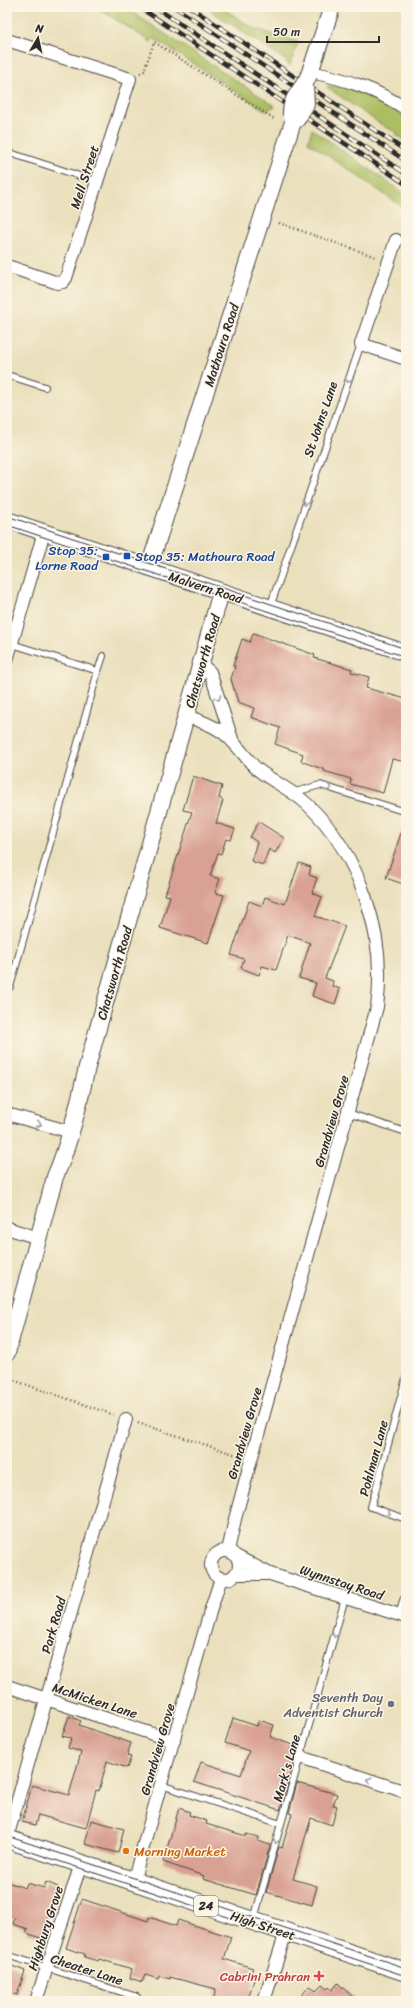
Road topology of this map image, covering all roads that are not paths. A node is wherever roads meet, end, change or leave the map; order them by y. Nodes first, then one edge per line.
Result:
1 (332, 7) edge
2 (7, 40) edge
3 (308, 78) junction
4 (406, 109) edge
5 (7, 152) edge
6 (98, 182) junction
7 (396, 240) dead end
8 (7, 266) edge
9 (362, 344) junction
10 (406, 359) edge
11 (7, 375) edge
12 (45, 387) dead end
13 (7, 520) edge
14 (44, 532) junction
15 (149, 568) junction
16 (221, 592) junction
17 (270, 608) junction
18 (12, 644) junction
19 (406, 653) edge
20 (103, 656) dead end
21 (7, 660) edge
22 (201, 665) junction
23 (98, 671) junction
24 (186, 716) junction
25 (233, 742) junction
26 (292, 792) junction
27 (406, 812) edge
28 (7, 986) edge
29 (348, 1113) junction
30 (7, 1114) edge
31 (71, 1132) junction
32 (406, 1132) edge
33 (7, 1228) edge
34 (38, 1238) junction
35 (7, 1353) edge
36 (406, 1378) edge
37 (126, 1419) dead end
38 (406, 1519) edge
39 (232, 1554) junction
40 (235, 1574) junction
41 (270, 1574) junction
42 (222, 1578) junction
43 (345, 1598) junction
44 (406, 1601) edge
45 (404, 1616) edge
46 (7, 1686) edge
47 (46, 1700) junction
48 (174, 1741) junction
49 (300, 1757) junction
50 (161, 1785) junction
51 (406, 1792) edge
52 (281, 1824) junction
53 (7, 1839) edge
54 (81, 1864) junction
55 (133, 1882) junction
56 (254, 1921) junction
57 (286, 1932) junction
58 (7, 1955) edge
59 (47, 1968) junction
60 (406, 1972) edge
61 (137, 1997) dead end
62 (36, 2001) edge
63 (264, 2001) edge

1 - 3 street, Mathoura Road
2 - 6 street, Mell Street
3 - 4 street
3 - 15 street, Mathoura Road, bridge
5 - 6 lane
6 - 8 street, Mell Street
7 - 9 street, St Johns Lane
9 - 10 street
9 -> 17 lane, St Johns Lane
11 - 12 lane
13 - 14 street, Malvern Road
14 - 15 street, Malvern Road
14 - 18 street
15 - 16 street, Malvern Road
16 - 17 street, Malvern Road
16 - 22 street, Chatsworth Road
17 - 19 street, Malvern Road
18 - 21 street
18 - 23 lane
20 - 23 lane
22 - 24 street, Chatsworth Road
22 -> 25 street, Grandview Grove
23 - 28 lane
24 - 25 street, Grandview Grove
24 - 31 street, Chatsworth Road
25 - 26 street, Grandview Grove
26 -> 27 lane
26 - 29 street, Grandview Grove
29 - 32 lane
29 - 39 street, Grandview Grove
30 -> 31 street
31 - 34 street, Chatsworth Road
33 - 34 street
34 - 35 street, Chatsworth Road
36 -> 38 lane, Pohlman Lane
37 - 47 street, Park Road
39 - 40 street
39 - 41 street, Wynnstay Road
39 - 42 street
40 - 41 street, Wynnstay Road
40 - 42 street
41 - 43 street, Wynnstay Road
42 - 48 street, Grandview Grove
43 - 45 street, Wynnstay Road
43 -> 49 lane, Mark's Lane
44 - 45 street
46 - 47 street, McMicken Lane
47 - 48 street, McMicken Lane
47 - 53 street, Park Road
48 - 50 street, Grandview Grove
51 -> 49 street
49 - 52 lane, Mark's Lane
50 - 52 lane
50 - 55 street, Grandview Grove
52 -> 56 lane, Mark's Lane
53 - 54 main road, High Street / 24
54 - 55 main road, High Street / 24
54 - 59 street, Highbury Grove
55 - 56 main road, High Street / 24
56 - 57 main road, High Street / 24
57 - 60 main road, High Street / 24
57 - 63 street
58 - 59 lane, Cheater Lane
59 - 61 lane, Cheater Lane
59 - 62 street, Highbury Grove

